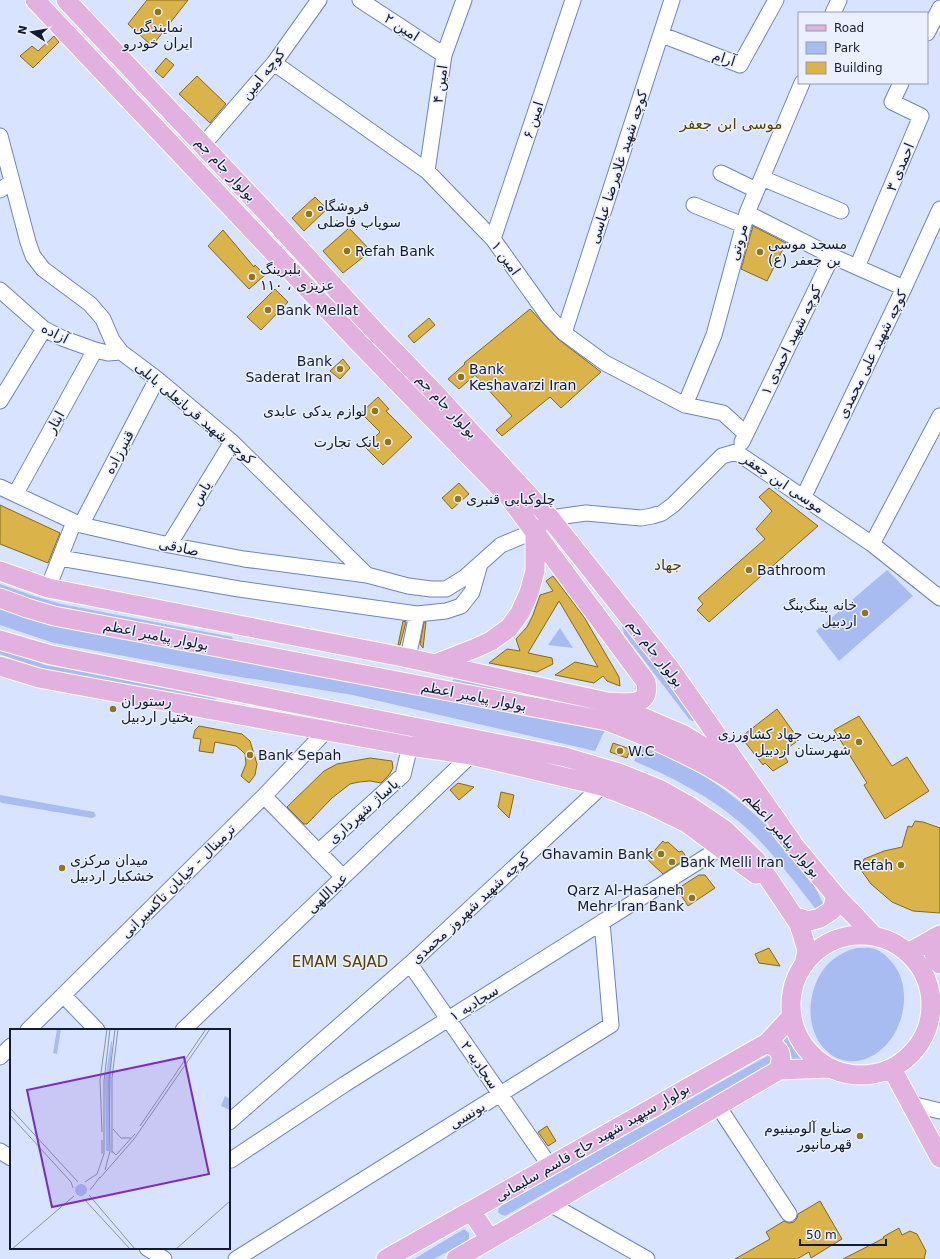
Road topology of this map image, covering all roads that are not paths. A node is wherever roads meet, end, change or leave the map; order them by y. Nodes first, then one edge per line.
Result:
1 (35, 0) edge
2 (66, 0) edge
3 (319, 0) edge
4 (360, 0) edge
5 (464, 0) edge
6 (573, 0) edge
7 (672, 0) edge
8 (776, 0) edge
9 (839, 0) edge
10 (940, 8) edge
11 (833, 12) edge
12 (928, 31) edge
13 (662, 35) junction
14 (444, 55) junction
15 (274, 63) junction
16 (802, 84) edge
17 (901, 84) edge
18 (0, 136) edge
19 (203, 145) junction
20 (428, 172) junction
21 (721, 173) dead end
22 (759, 184) junction
23 (6, 186) edge
24 (694, 204) dead end
25 (940, 209) edge
26 (841, 211) dead end
27 (745, 219) junction
28 (493, 240) junction
29 (832, 256) junction
30 (857, 267) junction
31 (904, 288) junction
32 (3, 299) edge
33 (44, 329) junction
34 (374, 330) junction
35 (564, 333) junction
36 (358, 342) junction
37 (95, 350) junction
38 (121, 352) junction
39 (158, 379) junction
40 (433, 391) junction
41 (0, 401) edge
42 (416, 403) junction
43 (685, 405) junction
44 (940, 416) edge
45 (746, 434) junction
46 (232, 442) junction
47 (736, 452) junction
48 (0, 487) edge
49 (16, 494) junction
50 (803, 498) junction
51 (550, 518) junction
52 (76, 526) junction
53 (535, 531) junction
54 (872, 544) junction
55 (170, 545) junction
56 (60, 558) junction
57 (480, 564) junction
58 (0, 571) edge
59 (367, 575) junction
60 (48, 588) junction
61 (0, 598) edge
62 (940, 598) edge
63 (622, 608) junction
64 (417, 614) junction
65 (603, 623) junction
66 (0, 640) edge
67 (400, 657) junction
68 (435, 664) junction
69 (0, 666) edge
70 (386, 679) junction
71 (607, 702) junction
72 (327, 730) junction
73 (410, 746) junction
74 (471, 755) junction
75 (742, 770) junction
76 (602, 786) junction
77 (264, 796) junction
78 (792, 842) junction
79 (720, 848) junction
80 (318, 852) junction
81 (343, 877) junction
82 (775, 888) junction
83 (836, 896) junction
84 (795, 917) junction
85 (602, 922) junction
86 (874, 936) junction
87 (937, 936) edge
88 (908, 954) junction
89 (410, 964) junction
90 (940, 964) edge
91 (804, 965) junction
92 (935, 992) edge
93 (63, 995) junction
94 (792, 1016) junction
95 (448, 1019) junction
96 (29, 1029) edge
97 (96, 1029) edge
98 (184, 1029) edge
99 (766, 1043) junction
100 (10, 1047) edge
101 (0, 1057) edge
102 (829, 1068) junction
103 (892, 1069) junction
104 (779, 1070) junction
105 (500, 1094) junction
106 (911, 1104) junction
107 (718, 1106) junction
108 (940, 1111) edge
109 (230, 1121) edge
110 (0, 1151) edge
111 (10, 1157) edge
112 (940, 1158) edge
113 (230, 1159) edge
114 (550, 1166) junction
115 (550, 1204) junction
116 (471, 1211) junction
117 (790, 1214) dead end
118 (490, 1239) junction
119 (149, 1249) edge
120 (164, 1259) edge
121 (236, 1259) edge
122 (386, 1259) edge
123 (456, 1259) edge
124 (647, 1259) edge

1 - 36 main road, بولوار جام جم
2 - 19 main road, بولوار جام جم
3 - 15 street, کوچه امین
4 - 14 street, امین ۲
5 - 14 street, امین ۴
6 - 28 street, امین ۶
7 - 13 street, کوچه شهید غلامرضا عباسی
8 - 13 street, آرام
9 - 11 street
10 - 12 street
13 - 35 street, کوچه شهید غلامرضا عباسی
14 - 20 street, امین ۴
15 - 19 street, کوچه امین
15 - 20 street, امین ۱
16 - 22 street, مروتی
17 - 30 street, احمدی ۳
18 - 23 street, کوچه شهید قربانعلی بابلی
19 - 34 main road, بولوار جام جم
20 - 28 street, امین ۱
21 - 22 street
22 - 26 street
22 - 27 street, مروتی
23 - 38 street, کوچه شهید قربانعلی بابلی
24 - 27 street
25 - 31 street, کوچه شهید علی محمدی
27 - 29 street
27 - 43 street, مروتی
28 - 35 street, امین ۱
29 - 30 street
29 - 45 street, کوچه شهید احمدی ۱
30 - 31 street
31 - 50 street, کوچه شهید علی محمدی
32 - 33 street, آزاده
33 - 37 street, آزاده
33 - 41 street
34 - 36 main road
34 - 40 main road, بولوار جام جم
35 - 43 street, امین ۱
36 - 42 main road, بولوار جام جم
37 - 38 street, آزاده
37 - 49 street, ایثار
38 - 39 street, کوچه شهید قربانعلی بابلی
39 - 46 street, کوچه شهید قربانعلی بابلی
39 - 52 street, قنبرزاده
40 - 42 main road
40 - 51 main road, بولوار جام جم
42 - 53 main road, بولوار جام جم
43 - 45 street, امین ۱
44 - 54 street
45 - 47 street, کوچه شهید احمدی ۱
46 - 55 street, یاس
46 - 59 street, کوچه شهید قربانعلی بابلی
47 - 50 street, موسی ابن جعفر
47 - 51 street, موسی ابن جعفر
48 - 49 street, صادقی
49 - 52 street, صادقی
50 - 54 street, موسی ابن جعفر
51 - 53 main road
51 - 63 main road, بولوار جام جم
52 - 55 street, صادقی
52 - 56 street, قنبرزاده
53 - 57 street, کوچه شهید قربانعلی بابلی
53 - 65 main road, بولوار جام جم
53 - 68 main road
54 - 62 street, موسی ابن جعفر
55 - 59 street, صادقی
56 - 60 street, قنبرزاده
56 - 64 street
57 - 59 street, کوچه شهید قربانعلی بابلی
57 - 64 street
58 - 60 main road, بولوار پیامبر اعظم
60 - 67 main road, بولوار پیامبر اعظم
61 - 70 main road, بولوار پیامبر اعظم
63 - 65 main road
63 - 75 main road, بولوار جام جم
64 - 67 street
65 - 71 main road, بولوار جام جم
66 - 82 main road
67 - 68 main road, بولوار پیامبر اعظم
67 - 70 main road
68 - 71 main road, بولوار پیامبر اعظم
69 - 72 main road
70 - 78 main road, بولوار پیامبر اعظم
71 - 75 main road, بولوار پیامبر اعظم
72 - 73 main road
72 - 77 street, ترمینال - خیابان تاکسیرانی
73 - 74 main road
73 - 80 street, پاساژ شهرداری
74 - 76 main road
74 - 81 street, عبداللهی
75 - 78 main road, بولوار جام جم
76 - 79 main road
76 - 89 street, کوچه شهید شهروز محمدی
77 - 80 street
77 - 93 street, ترمینال - خیابان تاکسیرانی
78 - 83 main road, بولوار پیامبر اعظم
79 - 82 main road
79 - 85 street, سجادیه ۱
80 - 81 street
81 - 98 street, عبداللهی
82 - 84 main road
83 - 84 main road
83 - 86 main road, بولوار پیامبر اعظم
84 - 91 main road
85 - 95 street, سجادیه ۱
85 - 105 street, یونسی
86 - 88 main road
86 - 91 main road
87 - 88 main road
87 - 90 main road
88 - 92 main road
89 - 95 street, سجادیه ۲
89 - 109 street, کوچه شهید شهروز محمدی
91 - 94 main road
92 - 103 main road
93 - 96 street, ترمینال - خیابان تاکسیرانی
93 - 97 street
94 - 99 main road, بولوار سپهبد شهید حاج قاسم سلیمانی
94 - 102 main road
95 - 105 street, سجادیه ۲
95 - 113 street, سجادیه ۱
99 - 104 main road
99 - 114 main road, بولوار سپهبد شهید حاج قاسم سلیمانی
100 - 101 street
102 - 103 main road
102 - 104 main road
103 - 106 main road
104 - 107 main road
105 - 114 street, سجادیه ۲
105 - 121 street, یونسی
106 - 108 street
106 - 112 main road
107 - 115 main road
107 - 117 street
110 - 111 street
114 - 116 main road, بولوار سپهبد شهید حاج قاسم سلیمانی
115 - 118 main road
115 - 124 street
116 - 118 main road
116 - 122 main road, بولوار سپهبد شهید حاج قاسم سلیمانی
118 - 123 main road
119 - 120 street

